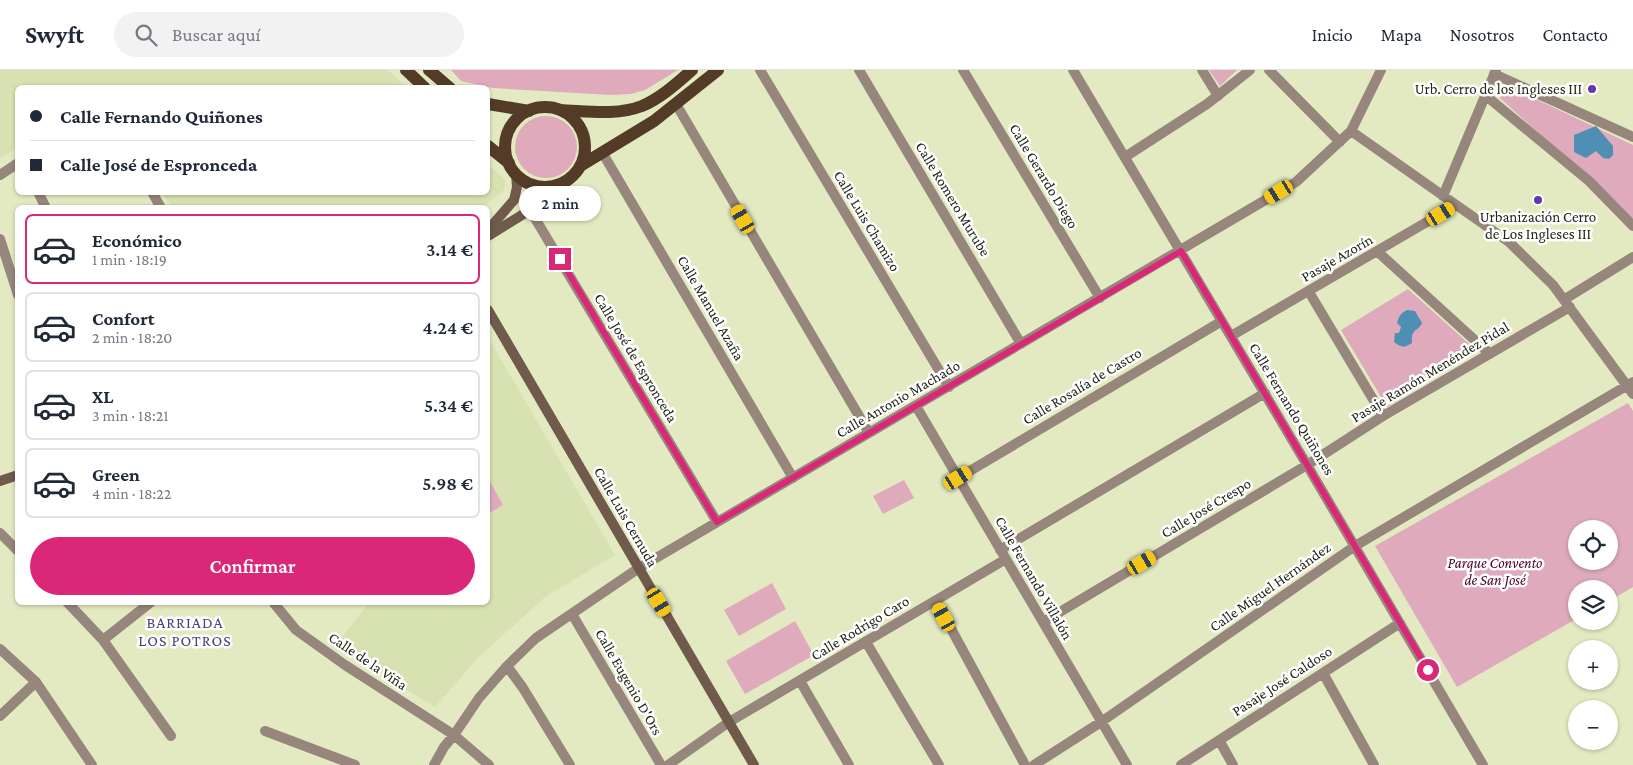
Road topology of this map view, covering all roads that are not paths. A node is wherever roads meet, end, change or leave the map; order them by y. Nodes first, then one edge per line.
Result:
1 (406, 70) edge
2 (430, 70) edge
3 (692, 70) edge
4 (718, 70) edge
5 (760, 70) edge
6 (859, 70) edge
7 (963, 70) edge
8 (1073, 70) edge
9 (1202, 70) edge
10 (1250, 70) edge
11 (1268, 70) edge
12 (1380, 70) edge
13 (1495, 72) edge
14 (422, 85) edge
15 (447, 85) edge
16 (1485, 95) junction
17 (1218, 96) junction
18 (490, 104) edge
19 (676, 104) junction
20 (560, 110) junction
21 (529, 111) junction
22 (1351, 131) junction
23 (1633, 137) edge
24 (1340, 142) junction
25 (490, 148) edge
26 (602, 152) junction
27 (1125, 157) junction
28 (15, 165) edge
29 (580, 166) junction
30 (512, 169) junction
31 (0, 175) edge
32 (560, 184) junction
33 (1443, 196) junction
34 (1456, 205) junction
35 (530, 210) junction
36 (1633, 226) edge
37 (490, 228) edge
38 (490, 235) edge
39 (0, 239) edge
40 (1181, 251) junction
41 (1378, 252) junction
42 (1633, 257) edge
43 (15, 286) edge
44 (1309, 292) junction
45 (1100, 298) junction
46 (1568, 303) junction
47 (490, 313) edge
48 (1222, 320) junction
49 (1231, 336) junction
50 (1022, 344) junction
51 (1490, 354) junction
52 (949, 387) junction
53 (1631, 387) edge
54 (1265, 393) junction
55 (916, 406) junction
56 (1383, 416) junction
57 (869, 434) junction
58 (1307, 465) junction
59 (15, 476) edge
60 (793, 478) junction
61 (958, 478) junction
62 (0, 481) edge
63 (717, 522) junction
64 (0, 533) edge
65 (1355, 546) junction
66 (15, 548) edge
67 (1003, 555) junction
68 (639, 568) junction
69 (936, 601) junction
70 (70, 605) edge
71 (147, 605) edge
72 (275, 605) edge
73 (572, 614) junction
74 (1043, 622) junction
75 (1400, 623) junction
76 (103, 640) junction
77 (866, 642) junction
78 (0, 649) edge
79 (507, 666) junction
80 (1323, 673) junction
81 (800, 681) junction
82 (36, 682) junction
83 (0, 716) edge
84 (729, 722) junction
85 (1101, 722) junction
86 (265, 731) dead end
87 (454, 735) junction
88 (171, 736) dead end
89 (1219, 740) junction
90 (86, 763) edge
91 (355, 765) edge
92 (434, 765) edge
93 (489, 765) edge
94 (570, 765) edge
95 (661, 765) edge
96 (668, 765) edge
97 (754, 765) edge
98 (849, 765) edge
99 (938, 765) edge
100 (1025, 765) edge
101 (1034, 765) edge
102 (1127, 765) edge
103 (1181, 765) edge
104 (1233, 765) edge
105 (1374, 765) edge
106 (1483, 765) edge

1 - 14 main road
2 - 15 main road
3 - 20 main road
4 - 19 main road
5 - 52 street, Calle Luis Chamizo
6 - 50 street, Calle Romero Murube
7 - 45 street, Calle Gerardo Diego
8 - 27 street, Calle Fernando Quiñones
9 - 17 street
10 - 17 street
11 - 24 street
12 - 22 street, Calle Antonio Machado
13 - 16 street
13 - 23 street
16 - 33 street
16 - 36 street
17 - 27 street
18 - 21 main road
19 - 26 main road
19 - 57 street
20 - 21 main road
20 - 29 main road
21 - 30 main road
22 - 24 street, Calle Antonio Machado
22 - 33 street
24 - 40 street, Calle Antonio Machado
25 - 30 main road
26 - 29 main road
26 - 60 street, Calle Manuel Azaña
27 - 40 street, Calle Fernando Quiñones
28 - 31 street
29 - 32 main road
30 - 32 main road
30 - 37 street
32 - 35 street
33 - 34 street
34 - 41 street, Pasaje Azorín
34 - 46 street
35 - 38 street
35 - 63 street, Calle José de Espronceda
39 - 43 street
40 - 45 street, Calle Antonio Machado
40 - 48 street, Calle Fernando Quiñones
41 - 44 street, Pasaje Azorín
41 - 51 street
42 - 46 street, Pasaje Ramón Menéndez Pidal
44 - 49 street, Pasaje Azorín
44 - 56 street
45 - 50 street, Calle Antonio Machado
46 - 51 street, Pasaje Ramón Menéndez Pidal
46 - 53 street
47 - 68 street, Calle Luis Cernuda
48 - 49 street, Calle Fernando Quiñones
48 - 61 street, Calle Rosalía de Castro
49 - 54 street, Calle Fernando Quiñones
50 - 52 street, Calle Antonio Machado
51 - 56 street, Pasaje Ramón Menéndez Pidal
52 - 55 street, Calle Antonio Machado
53 - 65 street, Calle Miguel Hernández
54 - 58 street, Calle Fernando Quiñones
54 - 67 street, Calle Rodrigo Caro
55 - 57 street, Calle Antonio Machado
55 - 61 street, Calle Fernando Villalón
56 - 58 street, Pasaje Ramón Menéndez Pidal
57 - 60 street, Calle Antonio Machado
58 - 65 street, Calle Fernando Quiñones
58 - 74 street, Calle José Crespo
59 - 62 street
60 - 63 street, Calle Antonio Machado
61 - 67 street, Calle Fernando Villalón
63 - 68 street, Calle Antonio Machado
64 - 66 street
65 - 75 street, Calle Fernando Quiñones
65 - 85 street, Calle Miguel Hernández
67 - 69 street, Calle Rodrigo Caro
67 - 74 street, Calle Fernando Villalón
68 - 73 street, Calle Antonio Machado
68 - 84 street, Calle Luis Cernuda
69 - 77 street, Calle Rodrigo Caro
69 - 100 street
70 - 76 street
71 - 76 street
72 - 87 street, Calle de la Viña
73 - 79 street, Calle Antonio Machado
73 - 95 street, Calle Eugenio D'Ors
74 - 85 street, Calle Fernando Villalón
75 - 80 street, Pasaje José Caldoso
75 - 106 street, Calle Fernando Quiñones
76 - 88 street
77 - 81 street, Calle Rodrigo Caro
77 - 99 street
78 - 82 street
79 - 87 street, Calle Antonio Machado
79 - 94 street
80 - 89 street, Pasaje José Caldoso
80 - 105 street
81 - 84 street, Calle Rodrigo Caro
81 - 98 street
82 - 83 street
82 - 90 street
84 - 96 street, Calle Rodrigo Caro
84 - 97 street, Calle Luis Cernuda
85 - 101 street, Calle Miguel Hernández
85 - 102 street, Calle Fernando Villalón
86 - 91 street
87 - 92 street, Calle Antonio Machado
87 - 93 street, Calle de la Viña
89 - 103 street, Pasaje José Caldoso
89 - 104 street

